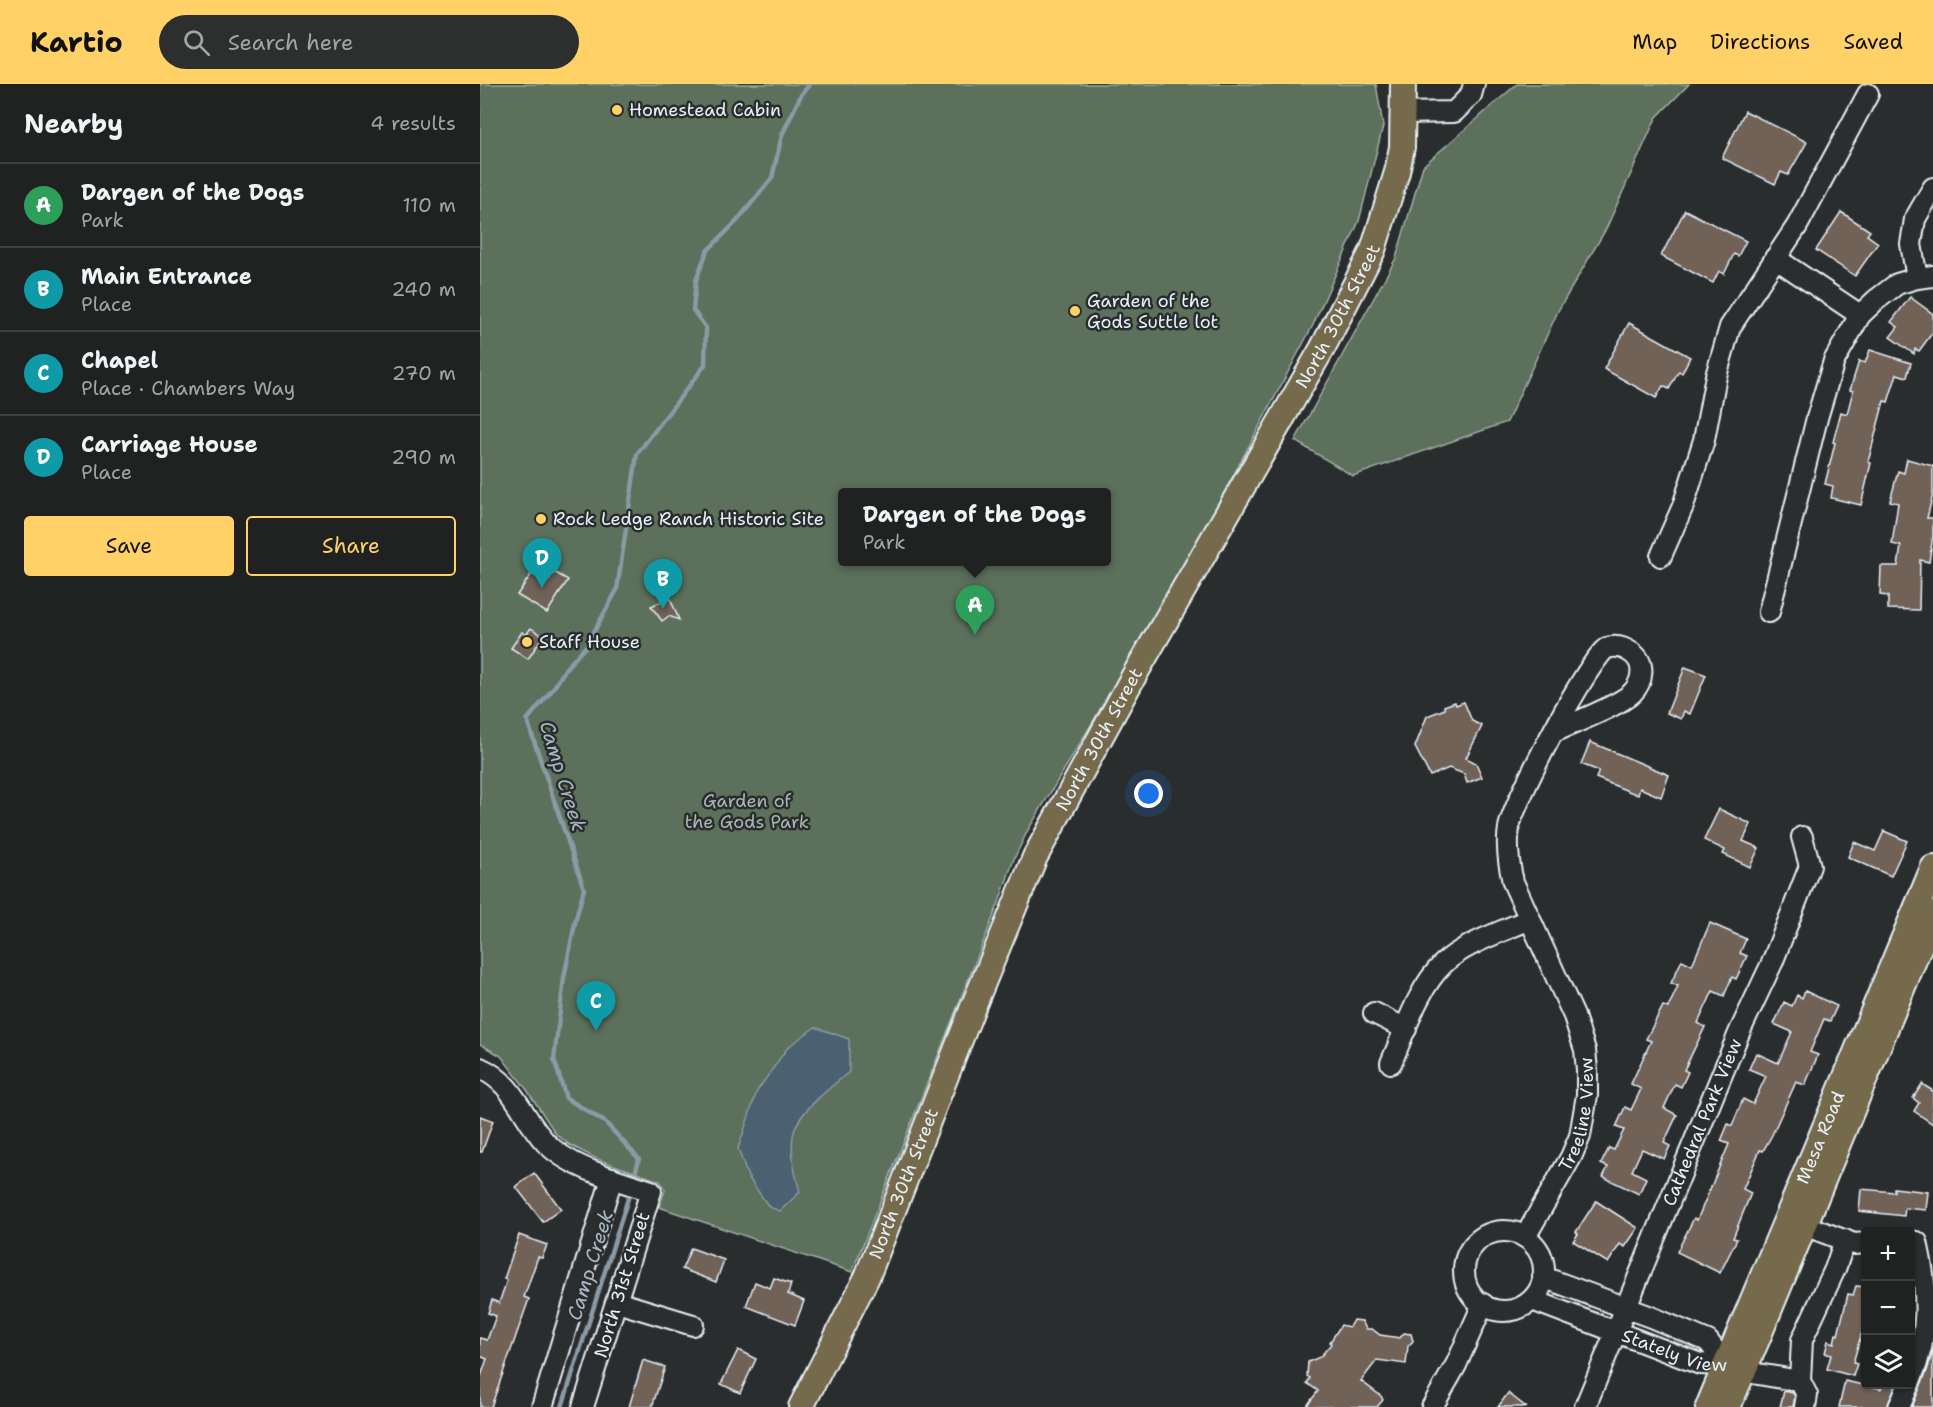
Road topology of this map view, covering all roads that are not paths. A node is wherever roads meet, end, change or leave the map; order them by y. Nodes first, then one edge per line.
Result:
1 (1403, 84) edge
2 (1474, 84) edge
3 (1868, 94) dead end
4 (1404, 113) junction
5 (1933, 188) edge
6 (1775, 258) junction
7 (1925, 277) edge
8 (1860, 315) junction
9 (1661, 556) dead end
10 (1769, 612) dead end
11 (1554, 732) junction
12 (1802, 837) dead end
13 (1933, 868) edge
14 (1933, 914) edge
15 (1530, 920) junction
16 (1374, 1013) dead end
17 (1406, 1029) junction
18 (1391, 1063) dead end
19 (480, 1068) edge
20 (612, 1178) junction
21 (1804, 1225) junction
22 (1525, 1237) junction
23 (1845, 1240) junction
24 (1915, 1242) edge
25 (1861, 1243) edge
26 (1543, 1277) junction
27 (1532, 1300) junction
28 (617, 1302) junction
29 (1483, 1304) junction
30 (1626, 1308) junction
31 (693, 1325) dead end
32 (1673, 1326) junction
33 (1615, 1330) junction
34 (1664, 1351) junction
35 (1915, 1367) edge
36 (1735, 1368) junction
37 (1800, 1381) junction
38 (1907, 1389) edge
39 (542, 1407) edge
40 (583, 1407) edge
41 (801, 1407) edge
42 (1432, 1407) edge
43 (1585, 1407) edge
44 (1708, 1407) edge
45 (1728, 1407) edge
46 (1805, 1407) edge
47 (1899, 1407) edge

1 - 4 main road, North 30th Street
2 - 4 street
3 - 6 street
4 - 41 main road, North 30th Street
5 - 7 street
6 - 8 street
6 - 9 street
7 - 8 street
8 - 10 street
11 - 11 street, Treeline View
11 - 15 street, Treeline View
12 - 30 street, Cathedral Park View
13 - 36 main road, Mesa Road
14 - 21 main road, Mesa Road
15 - 17 street
15 - 22 street, Treeline View
16 - 17 street
17 - 18 street
19 - 20 street, North 31st Street
20 - 28 street, North 31st Street
20 - 39 street
21 - 23 street
21 - 36 main road, Mesa Road
22 - 26 street
22 - 29 street
23 - 25 street
23 - 37 street
24 - 35 street
26 - 27 street
26 - 30 street, Stately View
27 - 29 street
27 - 33 street, Stately View
28 - 31 street
28 - 40 street, North 31st Street
29 - 42 street
30 - 32 street, Stately View
30 - 33 street, Cathedral Park View
32 - 34 street
32 - 36 street, Stately View
33 - 34 street, Stately View
33 - 43 street, Cathedral Park View
34 - 36 street, Stately View
36 - 37 street
36 - 44 main road, Mesa Road
36 - 45 main road, Mesa Road
37 - 46 street
38 - 47 street

